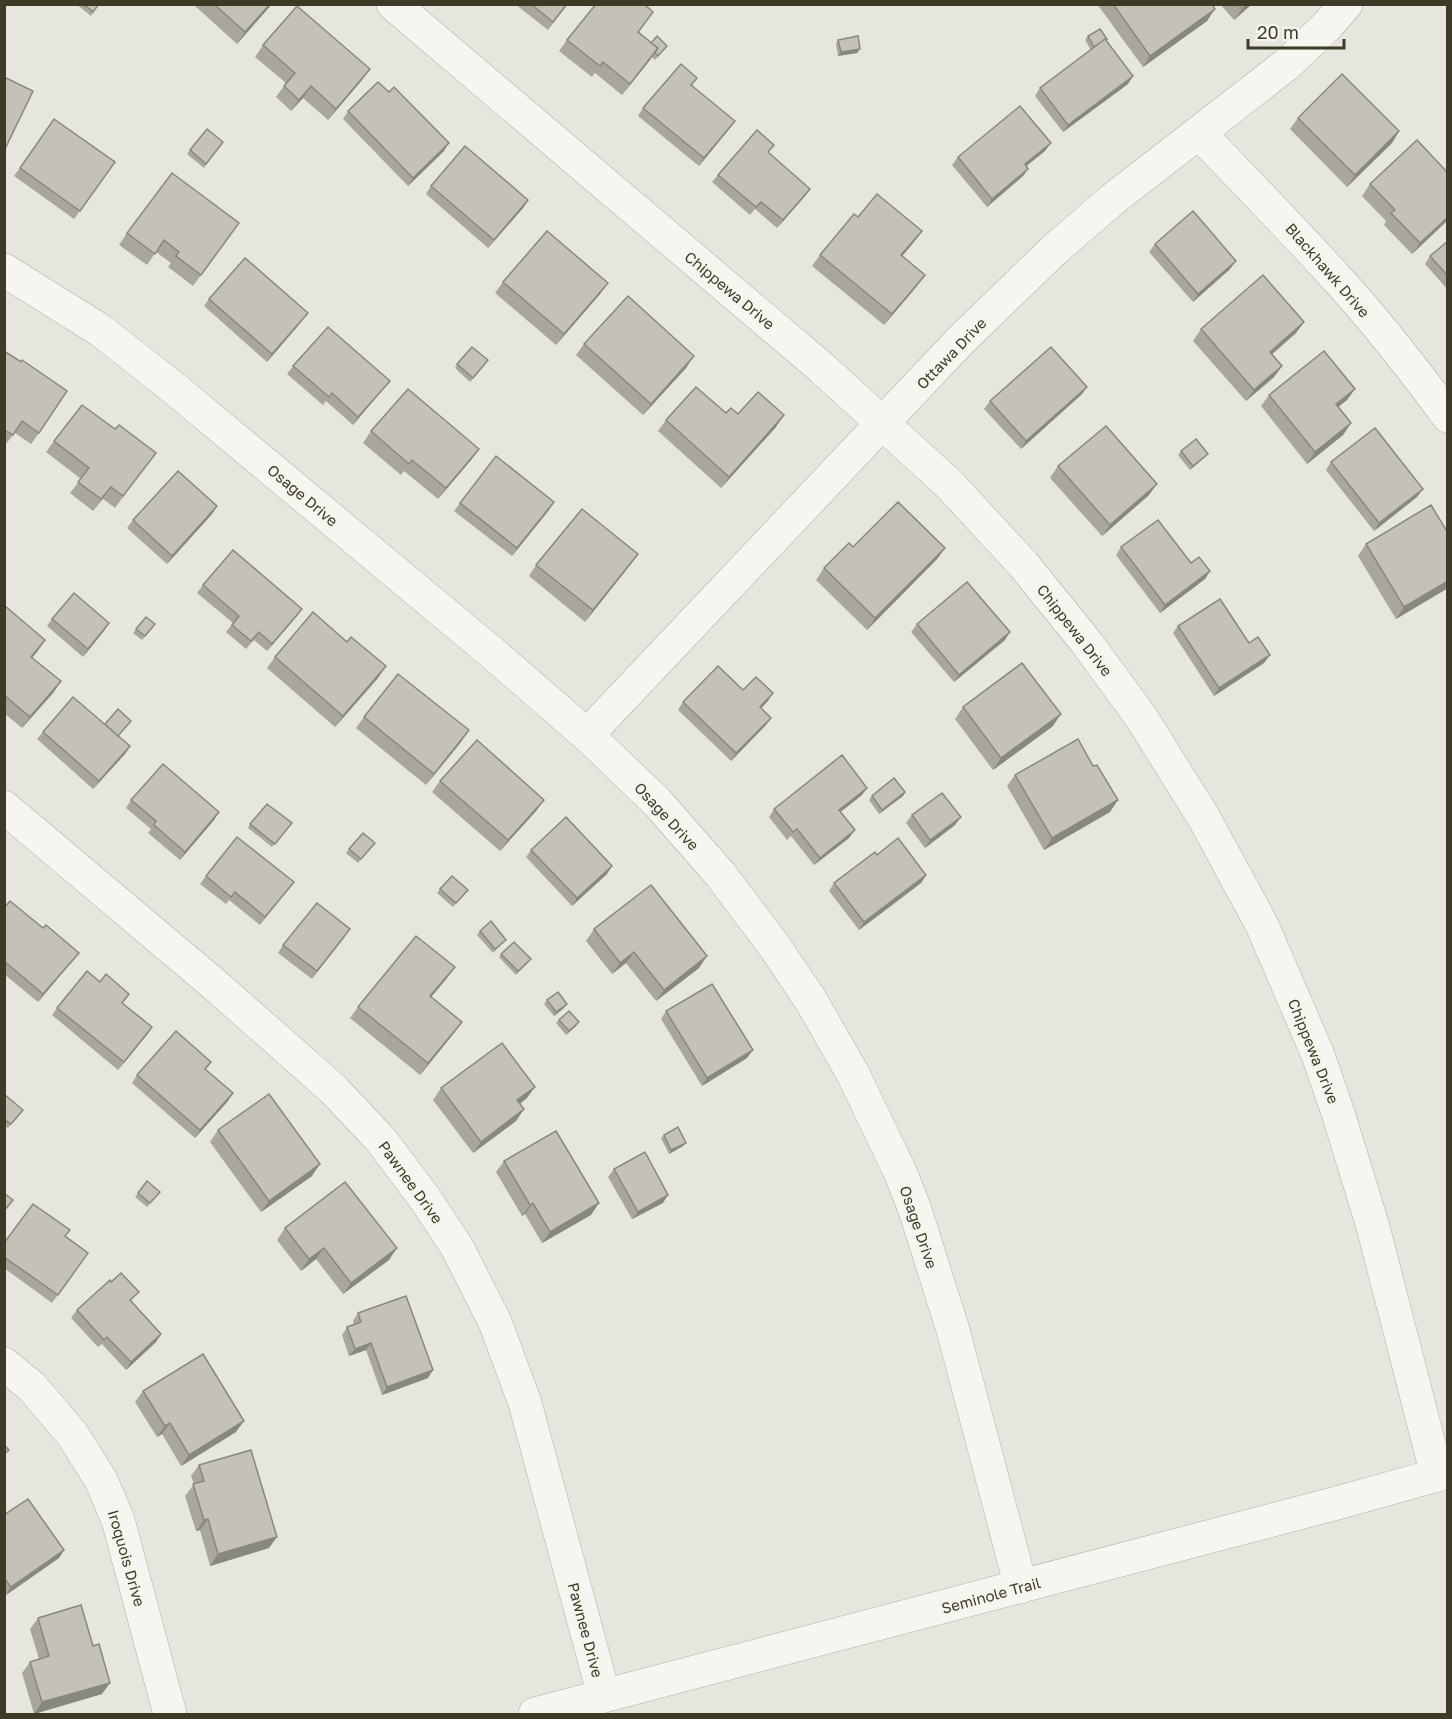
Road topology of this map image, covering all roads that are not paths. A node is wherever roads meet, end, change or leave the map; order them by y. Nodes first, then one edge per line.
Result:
1 (393, 4) edge
2 (1346, 4) edge
3 (1199, 133) junction
4 (4, 270) edge
5 (1448, 416) edge
6 (883, 423) junction
7 (587, 735) junction
8 (4, 807) edge
9 (4, 1364) edge
10 (1442, 1474) edge
11 (1021, 1587) junction
12 (604, 1696) junction
13 (170, 1714) edge
14 (535, 1714) edge

1 - 6 street, Chippewa Drive
2 - 3 street, Ottawa Drive
3 - 5 street, Blackhawk Drive
3 - 6 street, Ottawa Drive
4 - 7 street, Osage Drive
6 - 7 street, Ottawa Drive
6 - 10 street, Chippewa Drive
7 - 11 street, Osage Drive
8 - 12 street, Pawnee Drive
9 - 13 street, Iroquois Drive
10 - 11 street, Seminole Trail
11 - 12 street, Seminole Trail
12 - 14 street, Seminole Trail

